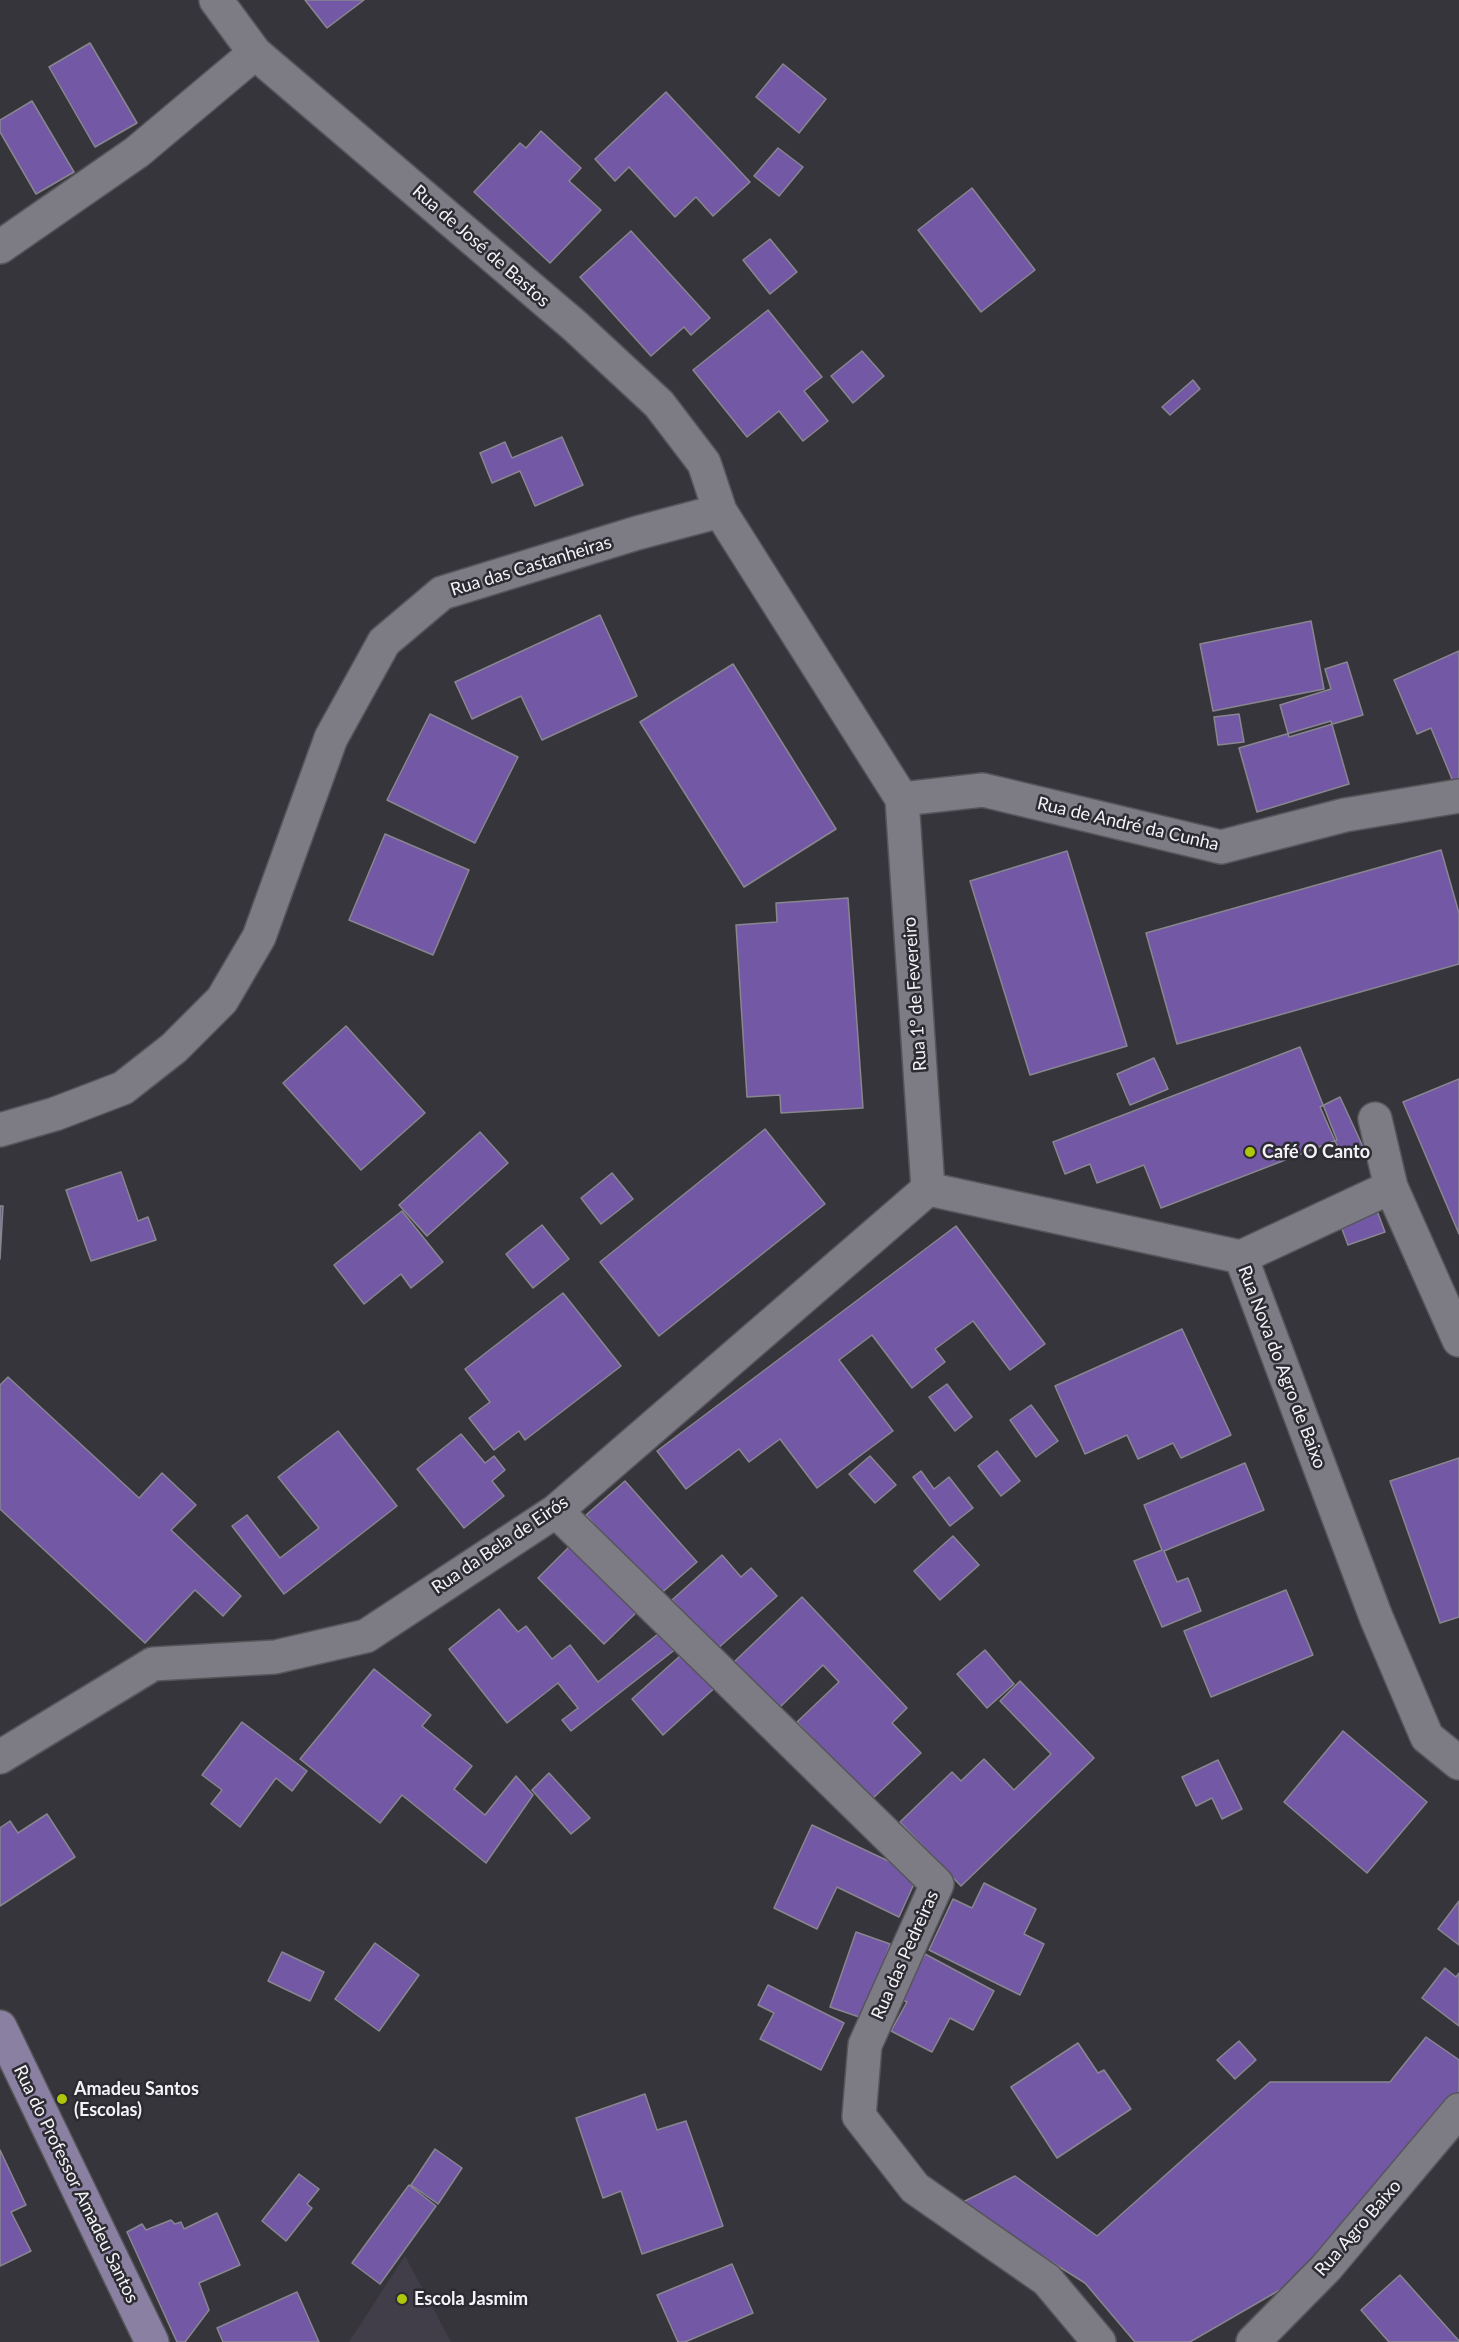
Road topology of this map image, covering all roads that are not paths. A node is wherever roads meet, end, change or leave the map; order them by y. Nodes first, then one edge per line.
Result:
1 (216, 0) edge
2 (255, 53) junction
3 (0, 247) edge
4 (720, 511) junction
5 (1459, 796) edge
6 (902, 799) junction
7 (1375, 1119) dead end
8 (0, 1130) edge
9 (1391, 1187) junction
10 (927, 1189) junction
11 (1241, 1257) junction
12 (1459, 1340) edge
13 (556, 1511) junction
14 (0, 1757) edge
15 (1459, 1762) edge
16 (0, 2027) edge
17 (1459, 2110) edge
18 (152, 2342) edge
19 (1099, 2342) edge
20 (1253, 2342) edge

1 - 2 street, Rua de José de Bastos
2 - 3 street
2 - 4 street, Rua de José de Bastos
4 - 6 street
4 - 8 street, Rua das Castanheiras
5 - 6 street, Rua de André da Cunha
6 - 10 street, Rua 1º de Fevereiro
7 - 9 street
9 - 11 street
9 - 12 street
10 - 11 street, Rua Nova do Agro de Baixo
10 - 13 street, Rua da Bela de Eirós
11 - 15 street, Rua Nova do Agro de Baixo
13 - 14 street, Rua da Bela de Eirós
13 - 19 street, Rua das Pedreiras
16 - 18 main road, Rua do Professor Amadeu Santos
17 - 20 street, Rua Agro Baixo

